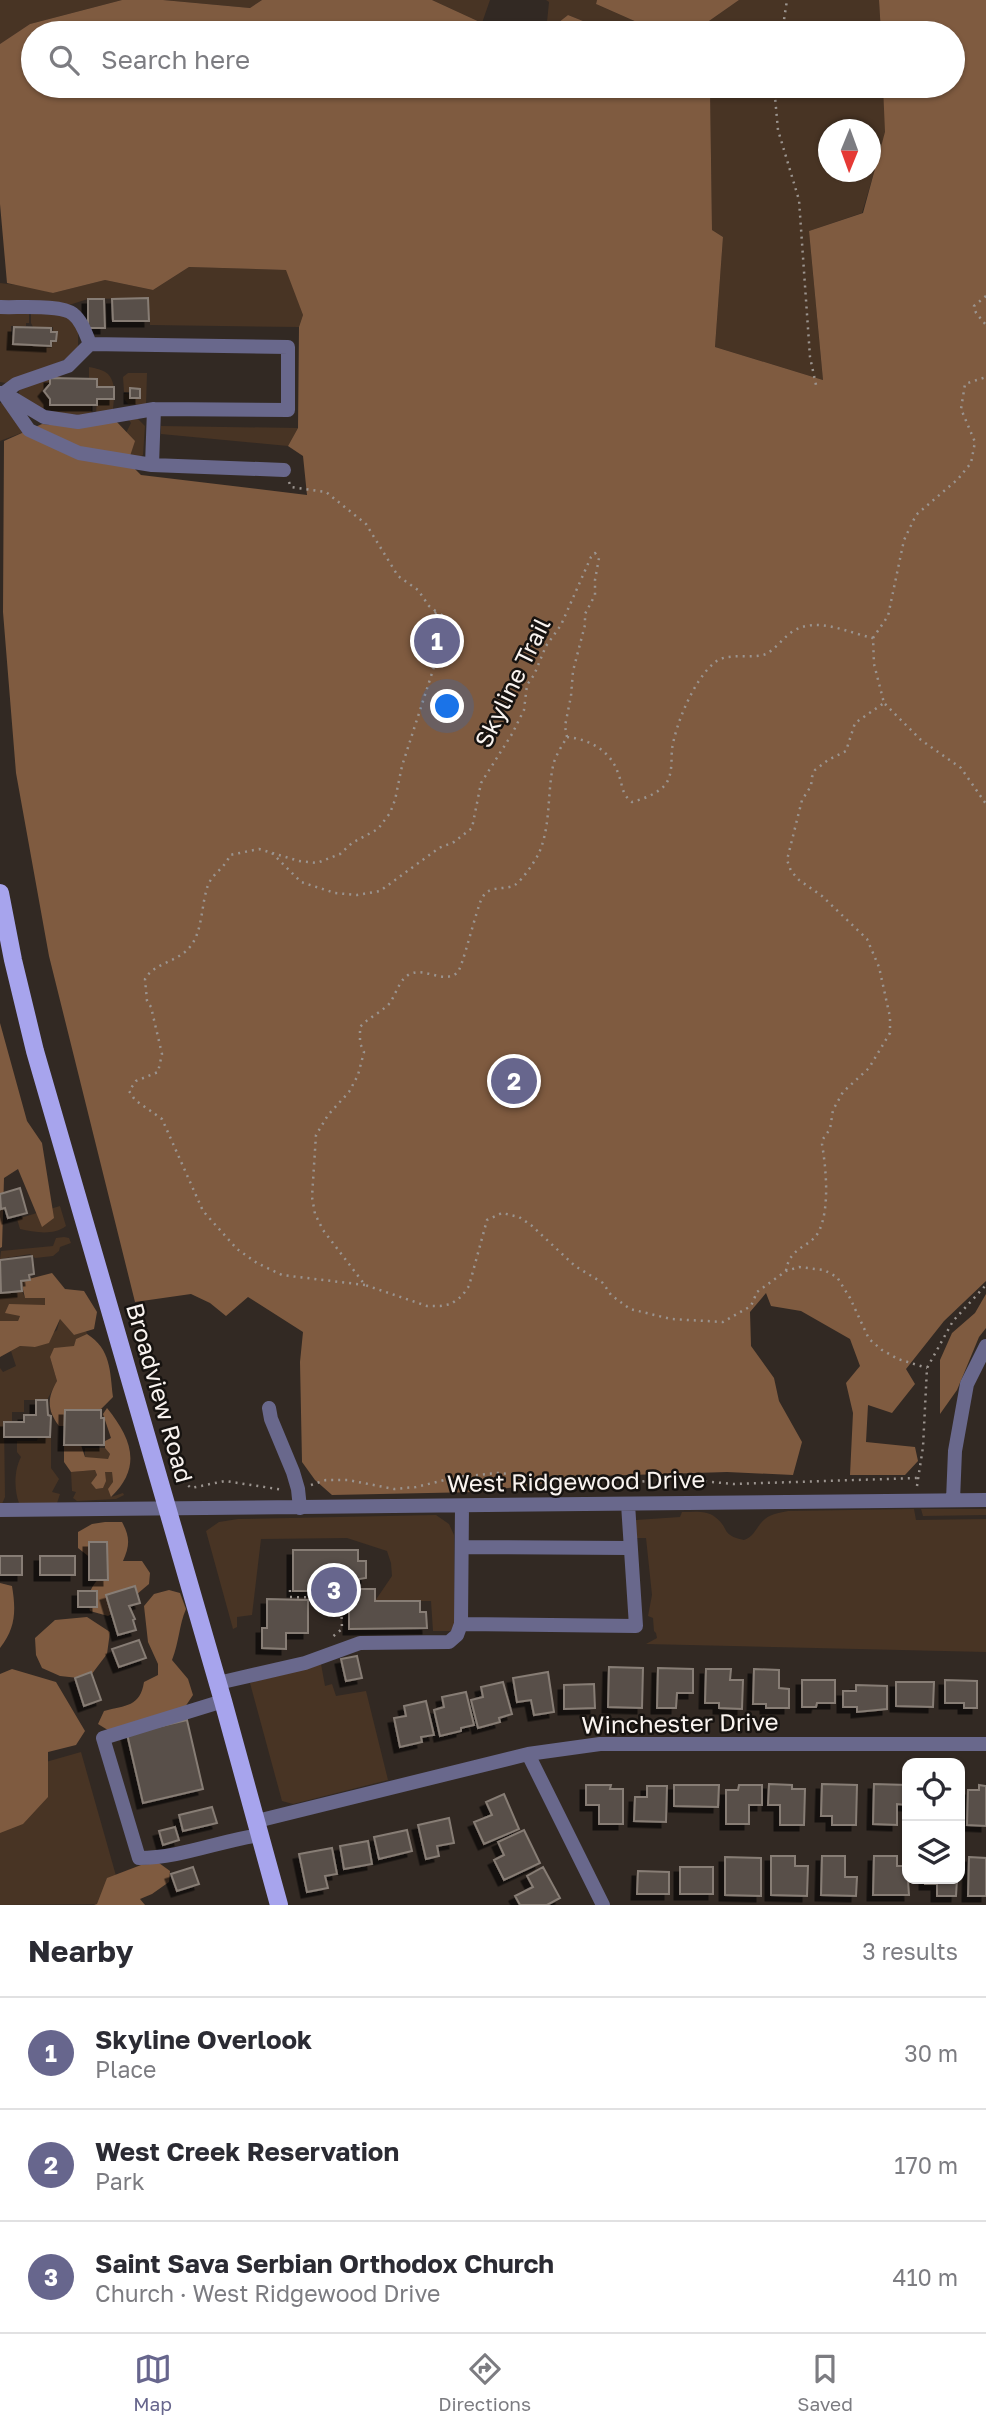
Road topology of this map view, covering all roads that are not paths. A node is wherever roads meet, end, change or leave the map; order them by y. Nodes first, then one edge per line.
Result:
1 (0, 307) edge
2 (90, 344) junction
3 (2, 393) edge
4 (154, 409) junction
5 (152, 465) junction
6 (284, 470) road end
7 (0, 893) edge
8 (986, 1346) edge
9 (269, 1408) dead end
10 (953, 1500) junction
11 (986, 1500) edge
12 (628, 1504) junction
13 (462, 1506) junction
14 (300, 1508) junction
15 (166, 1509) junction
16 (0, 1510) edge
17 (462, 1547) junction
18 (629, 1548) junction
19 (461, 1624) junction
20 (218, 1683) junction
21 (223, 1701) junction
22 (986, 1744) edge
23 (528, 1754) junction
24 (258, 1828) junction
25 (279, 1905) edge
26 (603, 1905) edge

1 - 2 street
2 - 3 street
2 - 4 street
3 - 4 street
3 - 5 street
4 - 5 street
5 - 6 street
7 - 15 main road, Broadview Road
8 - 10 street
9 - 14 street
10 - 11 street, West Ridgewood Drive
10 - 12 street, West Ridgewood Drive
12 - 13 street, West Ridgewood Drive
12 - 18 street
13 - 14 street, West Ridgewood Drive
13 - 17 street
14 - 15 street, West Ridgewood Drive
15 - 16 street, West Ridgewood Drive
15 - 20 main road, Broadview Road
17 - 18 street
17 - 19 street
18 - 19 street
19 - 20 street
20 - 21 main road, Broadview Road
21 - 24 main road, Broadview Road
21 - 24 street, Winchester Drive
22 - 23 street, Winchester Drive
23 - 24 street, Winchester Drive
23 - 26 street
24 - 25 main road, Broadview Road

